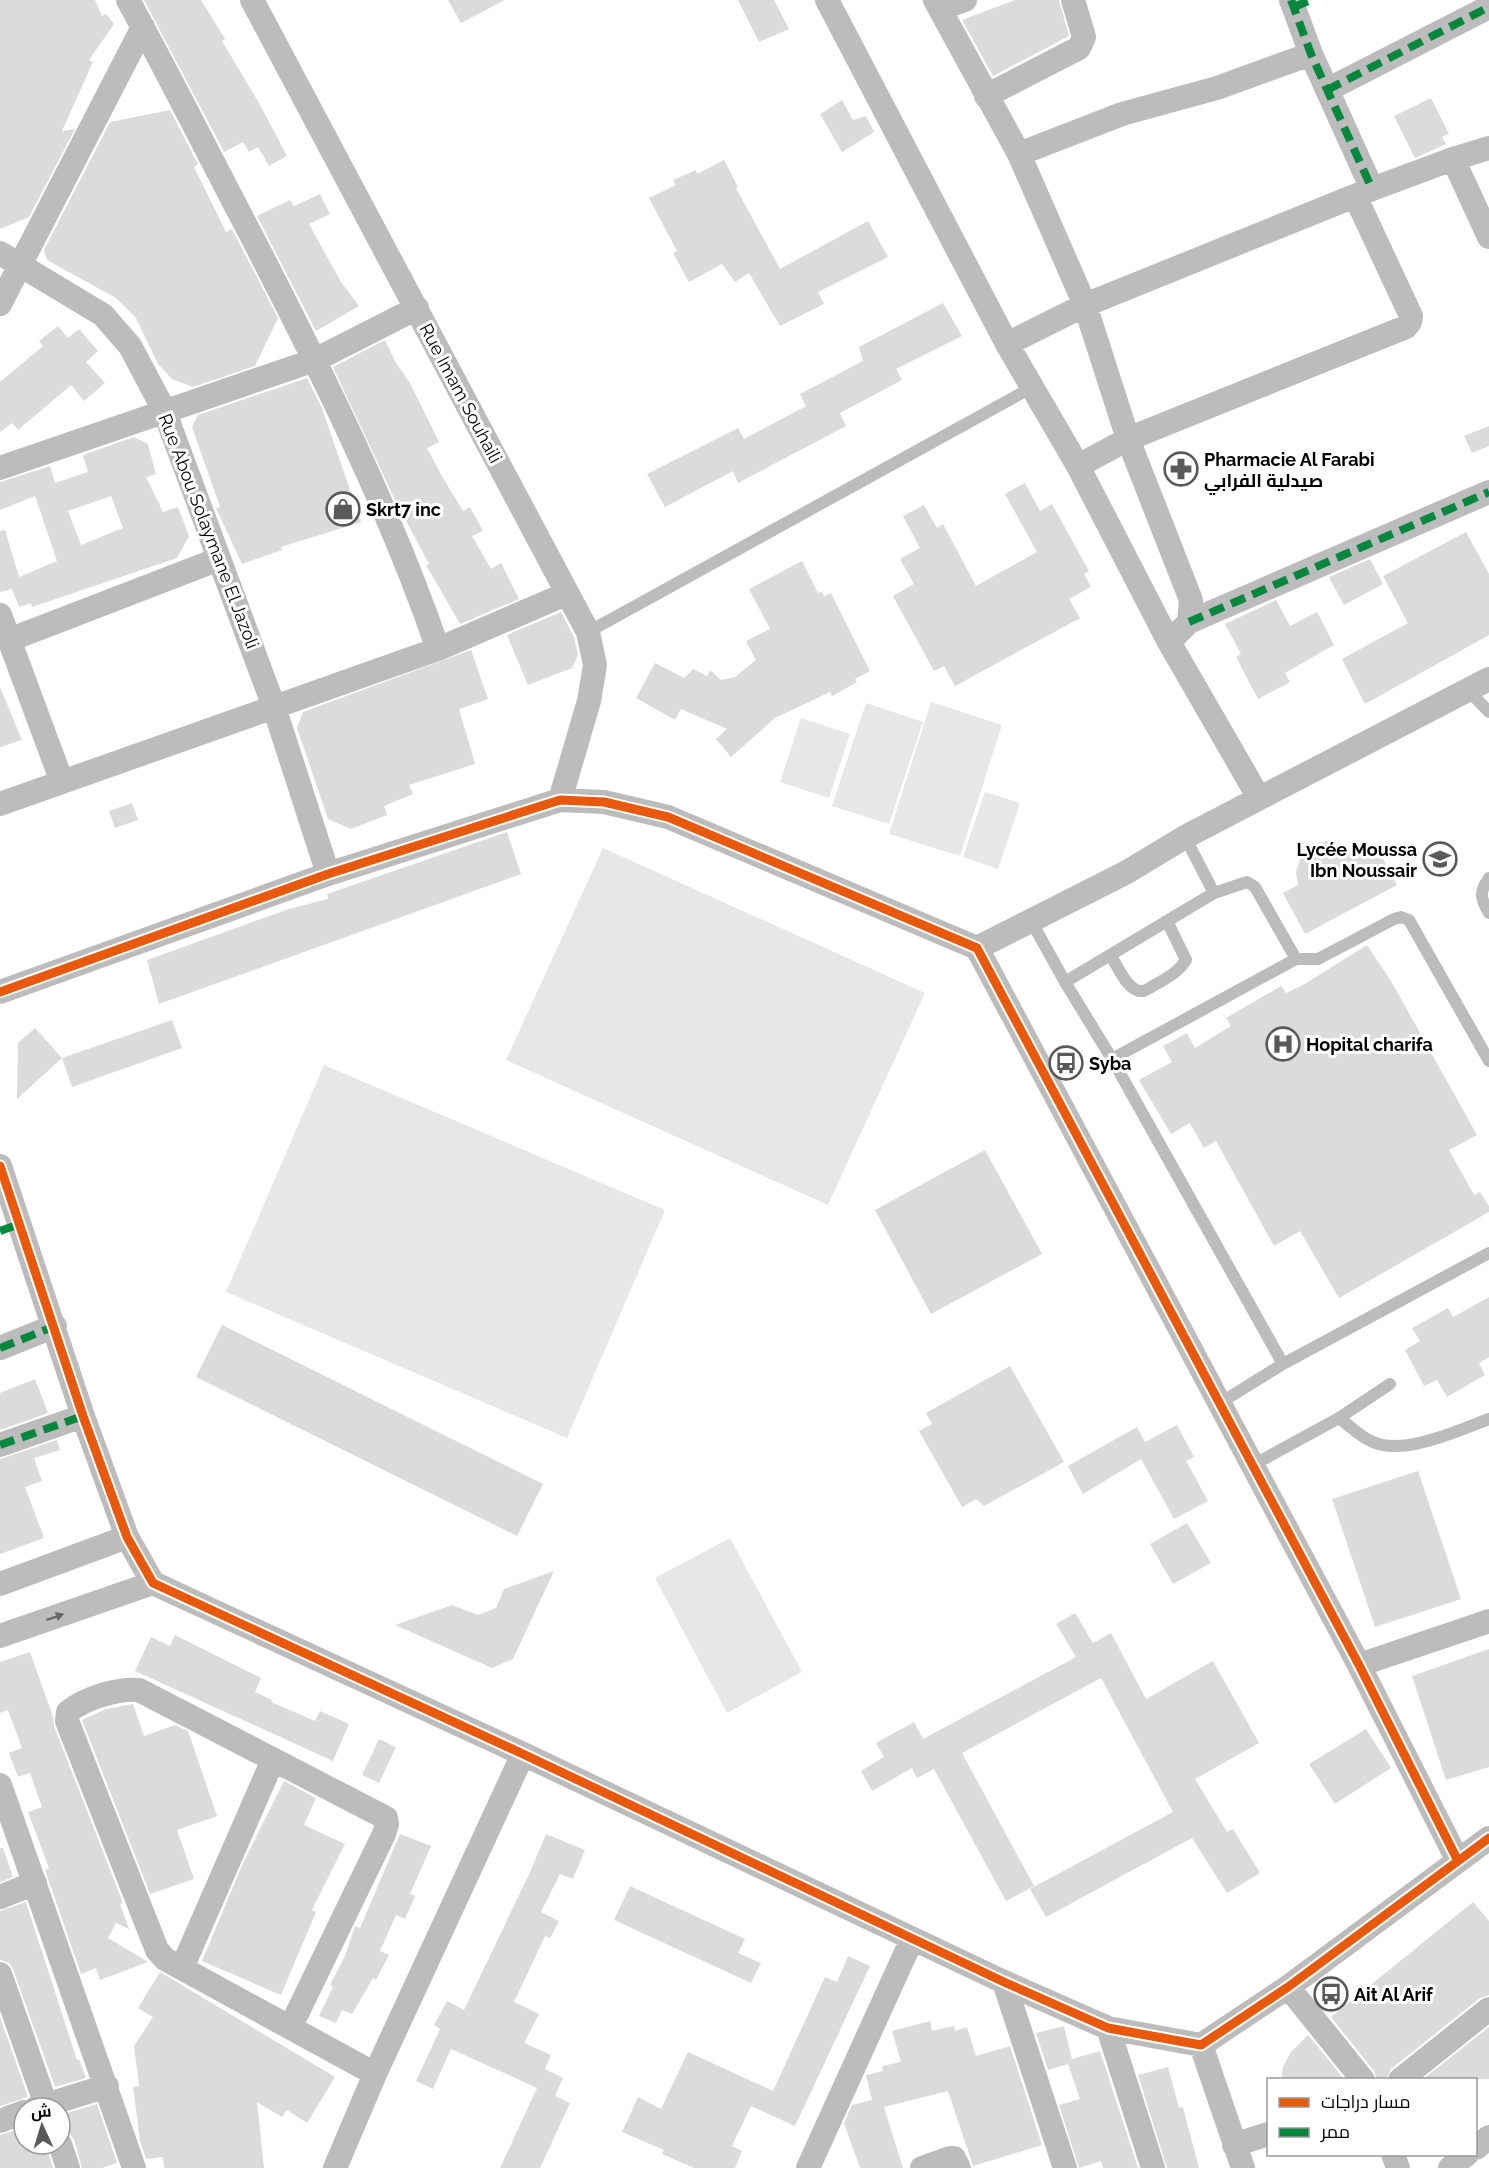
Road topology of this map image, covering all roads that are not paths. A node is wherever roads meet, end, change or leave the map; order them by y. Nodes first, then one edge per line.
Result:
1 (128, 0) edge
2 (252, 0) edge
3 (965, 0) edge
4 (1073, 0) edge
5 (1299, 2) edge
6 (835, 3) edge
7 (937, 4) edge
8 (1489, 7) edge
9 (143, 27) junction
10 (1311, 54) junction
11 (1327, 90) junction
12 (986, 96) junction
13 (1489, 148) edge
14 (1019, 154) junction
15 (1452, 159) junction
16 (1364, 194) junction
17 (1489, 237) edge
18 (10, 258) edge
19 (0, 304) edge
20 (1085, 304) junction
21 (417, 308) junction
22 (1006, 344) junction
23 (315, 360) junction
24 (1031, 388) junction
25 (164, 410) junction
26 (1128, 439) junction
27 (1078, 466) junction
28 (0, 468) edge
29 (1489, 492) edge
30 (219, 559) junction
31 (566, 594) junction
32 (0, 615) edge
33 (1189, 622) junction
34 (588, 632) junction
35 (9, 640) junction
36 (1169, 642) junction
37 (438, 649) junction
38 (1489, 679) edge
39 (1468, 690) junction
40 (274, 707) junction
41 (1489, 712) edge
42 (62, 782) junction
43 (1259, 798) junction
44 (560, 800) junction
45 (0, 804) edge
46 (1185, 837) junction
47 (328, 874) junction
48 (1489, 878) edge
49 (1214, 893) junction
50 (1489, 913) edge
51 (1030, 919) junction
52 (1167, 921) junction
53 (977, 948) junction
54 (1111, 956) junction
55 (1296, 959) junction
56 (1065, 982) junction
57 (0, 992) edge
58 (1112, 1059) junction
59 (1489, 1061) edge
60 (0, 1166) edge
61 (10, 1228) edge
62 (1489, 1253) edge
63 (55, 1326) junction
64 (0, 1347) edge
65 (1283, 1364) junction
66 (1390, 1384) dead end
67 (1220, 1402) junction
68 (83, 1416) junction
69 (1339, 1418) junction
70 (1489, 1419) edge
71 (0, 1445) edge
72 (1253, 1465) junction
73 (127, 1537) junction
74 (153, 1583) junction
75 (0, 1584) edge
76 (1489, 1621) edge
77 (0, 1636) edge
78 (1359, 1665) junction
79 (523, 1754) junction
80 (272, 1762) junction
81 (0, 1785) edge
82 (1489, 1838) edge
83 (1457, 1859) junction
84 (35, 1883) junction
85 (0, 1897) edge
86 (912, 1939) junction
87 (182, 1968) junction
88 (0, 1974) edge
89 (1004, 1983) junction
90 (1288, 1987) junction
91 (1489, 2008) edge
92 (291, 2026) junction
93 (1108, 2028) junction
94 (1201, 2046) junction
95 (375, 2074) junction
96 (1362, 2078) edge
97 (1401, 2078) edge
98 (107, 2086) junction
99 (35, 2096) edge
100 (72, 2097) edge
101 (1267, 2135) edge
102 (1489, 2137) edge
103 (1234, 2145) junction
104 (1477, 2147) edge
105 (1438, 2156) edge
106 (1464, 2156) edge
107 (134, 2168) edge
108 (335, 2168) edge
109 (808, 2168) edge
110 (922, 2168) edge
111 (959, 2168) edge
112 (1065, 2168) edge
113 (1153, 2168) edge
114 (1243, 2168) edge
115 (1449, 2168) edge

1 - 9 street
2 - 21 street, Rue Imam Souhaili
3 - 7 street
4 - 12 street
5 - 10 street
6 - 22 street
7 - 12 street
8 - 11 street
9 - 18 street
9 - 23 street
10 - 11 street
10 - 14 street
11 - 16 street
12 - 14 street
13 - 15 street
14 - 20 street
15 - 16 street
15 - 17 street
16 - 20 street
16 - 26 street
18 - 19 street
18 - 25 street, Rue Abou Solaymane El Jazoli
20 - 22 street
20 - 26 street
21 - 23 street
21 - 31 street, Rue Imam Souhaili
22 - 24 street
23 - 25 street
23 - 37 street
24 - 27 street
24 - 34 lane
25 - 28 street
25 - 30 street, Rue Abou Solaymane El Jazoli
26 - 27 street
26 - 33 street
27 - 36 street
29 - 33 street
30 - 35 street
30 - 40 street, Rue Abou Solaymane El Jazoli
31 - 34 street, Rue Imam Souhaili
31 - 37 street
32 - 35 street
33 - 36 street
34 - 44 street, Rue Imam Souhaili
35 - 42 street
36 - 43 street
37 - 40 street
38 - 39 street
39 - 41 lane
39 - 43 street
40 - 42 street
40 - 47 street, Rue Abou Solaymane El Jazoli
42 - 45 street
43 - 46 street
44 - 47 street
44 - 53 street
46 - 49 lane
46 - 51 street
47 - 57 street
48 - 50 lane
49 - 52 lane
49 - 55 lane
51 - 53 street
51 - 56 lane
52 - 54 lane
52 - 54 lane
53 - 67 street
54 - 56 lane
55 - 58 lane
55 - 59 lane
56 - 58 lane
58 - 65 lane
60 - 61 street
61 - 63 street
62 - 65 lane
63 - 64 street
63 - 68 street
65 - 67 lane
66 - 69 lane
67 - 72 street
68 - 71 street
68 - 73 street
69 - 70 lane
69 - 72 lane
72 - 78 street
73 - 74 street
73 - 75 street
77 -> 74 street
74 - 79 street
76 - 78 street
78 - 83 street
79 - 86 street
79 - 95 street
80 - 87 street
80 - 87 street
80 - 92 street
81 - 84 street
82 - 83 street
83 - 90 street
84 - 85 street
84 - 98 street
86 - 89 street
86 - 109 street
87 - 92 street
88 - 99 street
89 - 93 street
89 - 112 street
90 - 94 street
90 - 96 street
91 - 97 street
92 - 95 street
93 - 94 street
93 - 113 street
94 - 103 street
95 - 108 street
98 - 100 street
98 - 107 street
101 - 103 street
102 - 104 street
103 - 114 street
105 - 115 street
106 - 115 street
110 - 111 street

